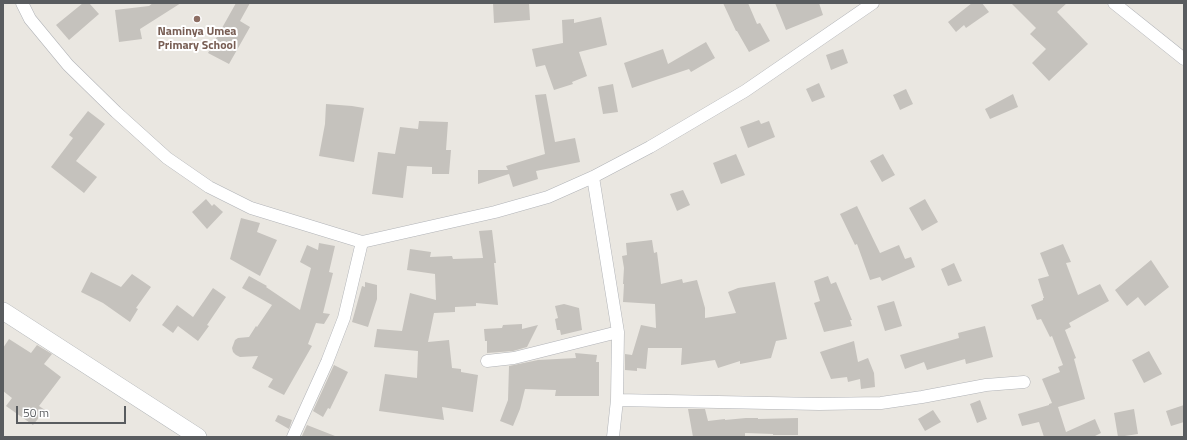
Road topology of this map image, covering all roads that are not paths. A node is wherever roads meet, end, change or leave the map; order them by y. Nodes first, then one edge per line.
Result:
1 (22, 3) edge
2 (873, 3) edge
3 (1114, 3) edge
4 (1184, 59) edge
5 (593, 177) junction
6 (362, 242) junction
7 (3, 311) edge
8 (618, 332) junction
9 (486, 361) dead end
10 (1024, 382) dead end
11 (617, 400) junction
12 (198, 437) edge
13 (293, 437) edge
14 (613, 437) edge

1 - 6 street
2 - 5 street
3 - 4 street
5 - 6 street
5 - 8 street
6 - 13 street
7 - 12 main road
8 - 9 street
8 - 11 street
10 - 11 street
11 - 14 street

